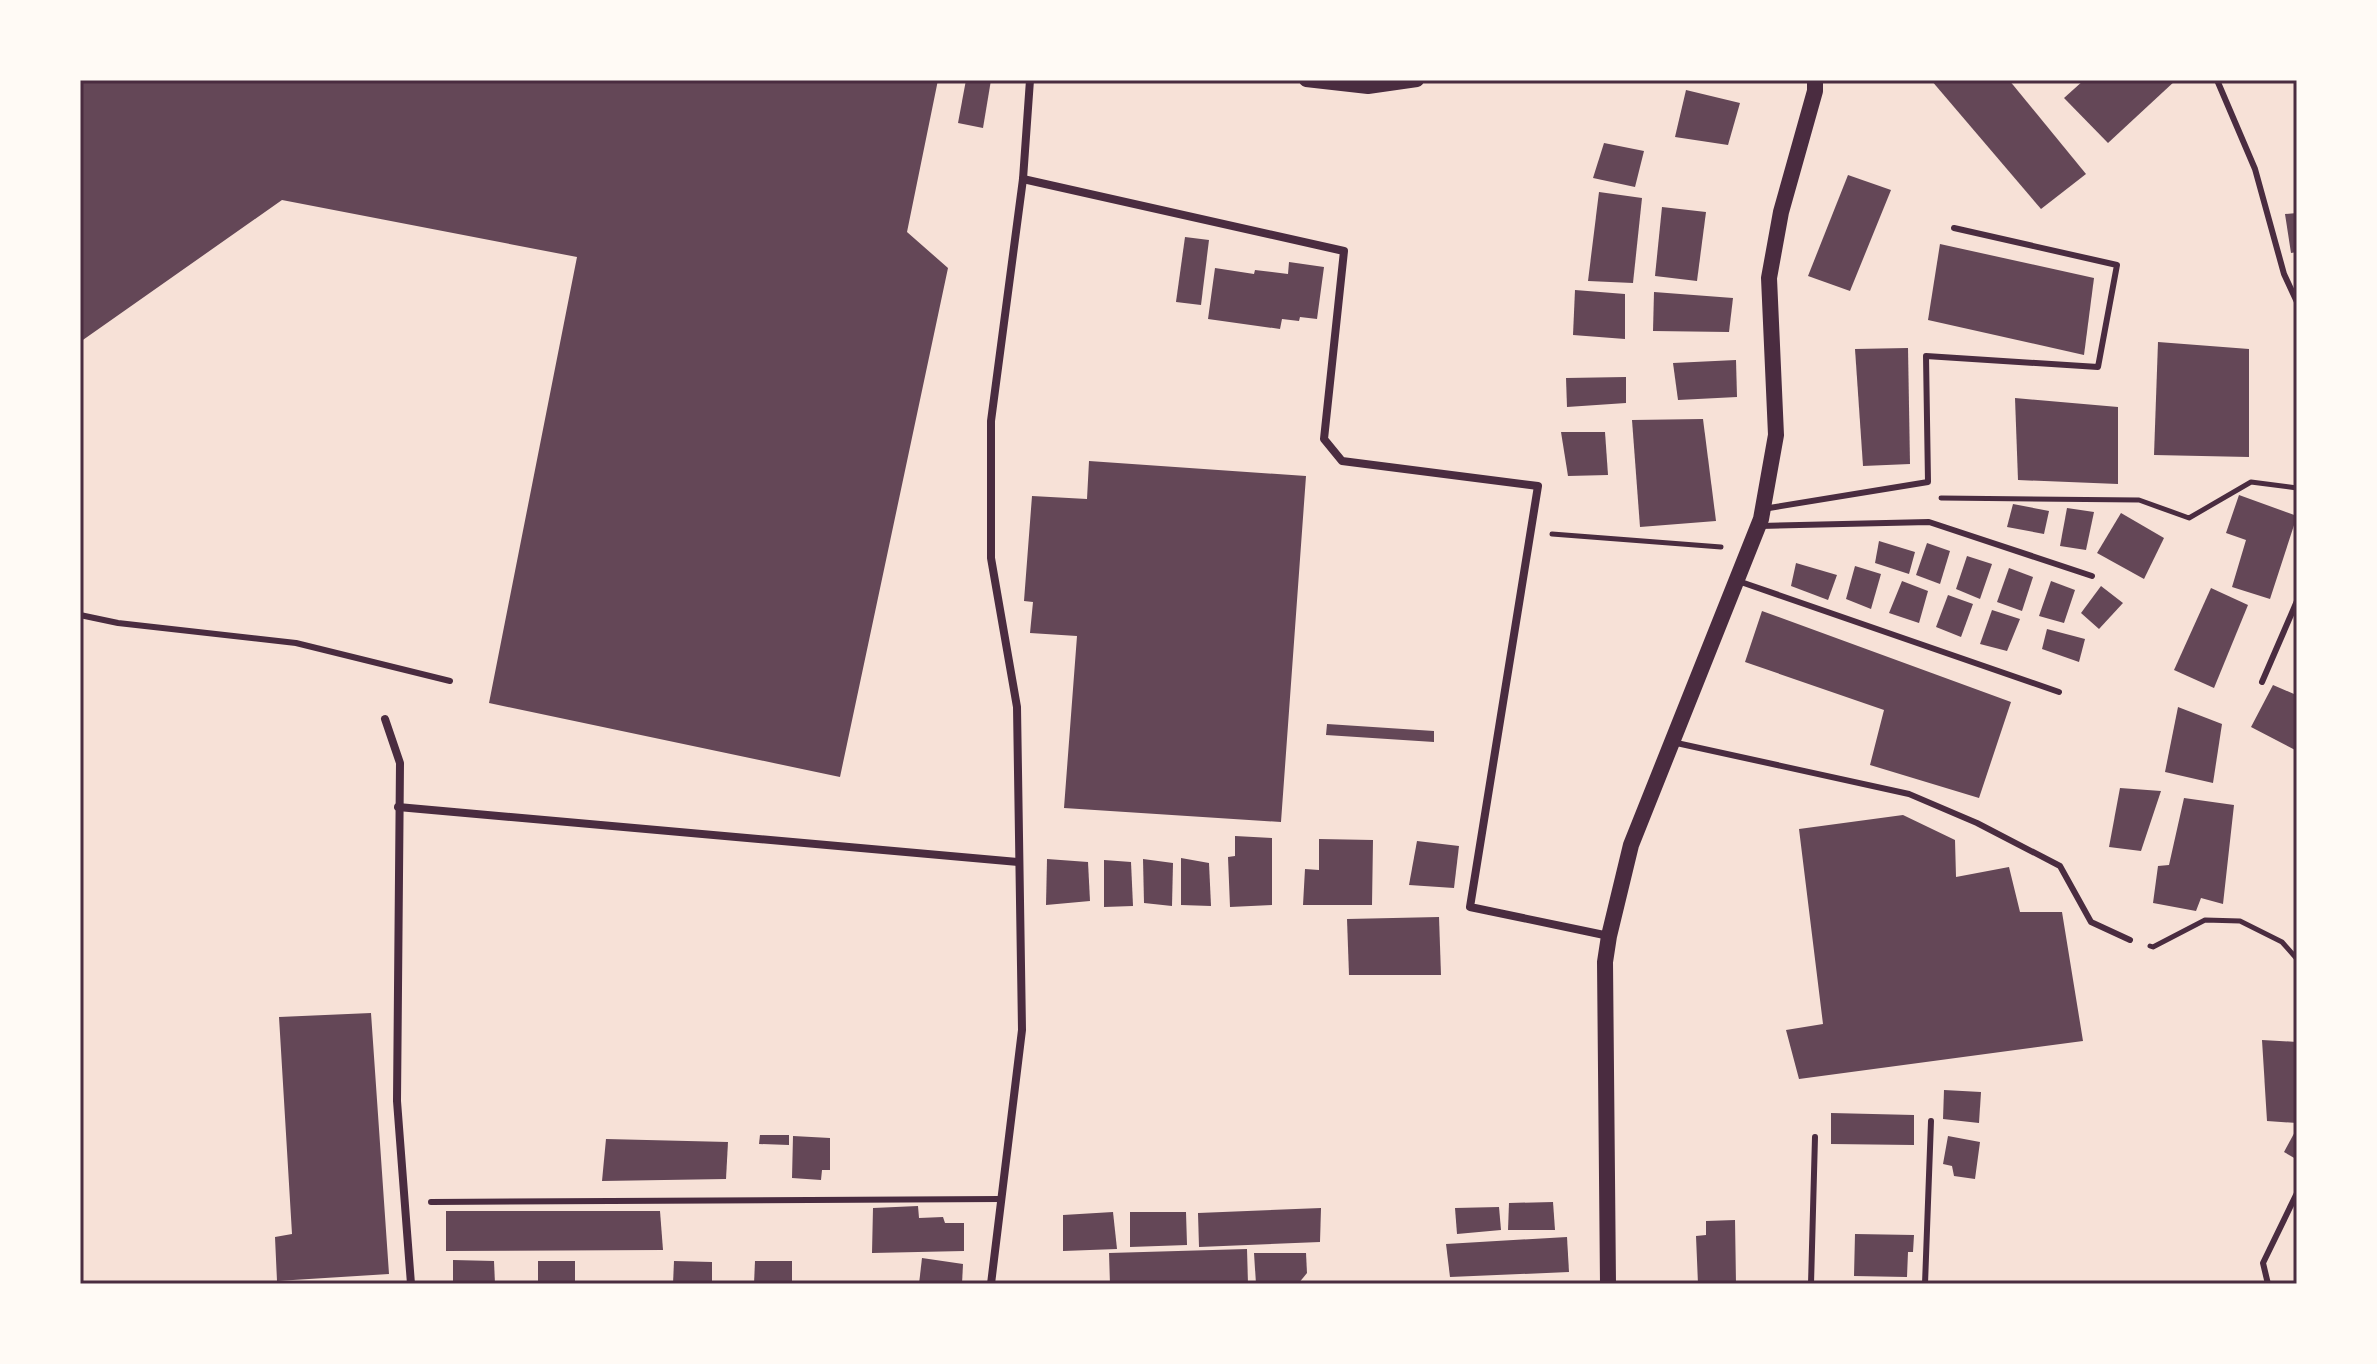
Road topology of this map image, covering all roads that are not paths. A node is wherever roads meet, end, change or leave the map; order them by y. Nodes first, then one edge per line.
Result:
1 (1030, 80) edge
2 (1417, 80) edge
3 (1815, 80) edge
4 (2217, 80) edge
5 (1313, 81) edge
6 (1023, 179) junction
7 (1954, 228) dead end
8 (2297, 302) edge
9 (1762, 517) junction
10 (2092, 576) dead end
11 (1738, 581) junction
12 (2297, 601) edge
13 (80, 615) edge
14 (450, 681) dead end
15 (2262, 682) dead end
16 (2059, 692) dead end
17 (385, 719) dead end
18 (1672, 742) junction
19 (398, 807) junction
20 (1019, 862) junction
21 (1609, 936) junction
22 (2130, 940) road end
23 (1931, 1121) dead end
24 (1815, 1137) dead end
25 (2297, 1193) edge
26 (1001, 1199) junction
27 (431, 1202) dead end
28 (411, 1284) edge
29 (991, 1284) edge
30 (1608, 1284) edge
31 (1811, 1284) edge
32 (1925, 1284) edge
33 (2268, 1284) edge

1 - 6 street
2 - 5 street
3 - 9 main road
4 - 8 lane
6 - 20 street
6 - 21 street
7 - 9 lane
9 - 10 lane
9 - 11 main road
11 - 16 lane
11 - 18 main road
12 - 15 lane
13 - 14 lane
17 - 19 street
18 - 21 main road
18 - 22 lane
19 - 20 street
19 - 28 street
20 - 26 street
21 - 30 main road
23 - 32 lane
24 - 31 lane
25 - 33 lane
26 - 27 lane
26 - 29 street

